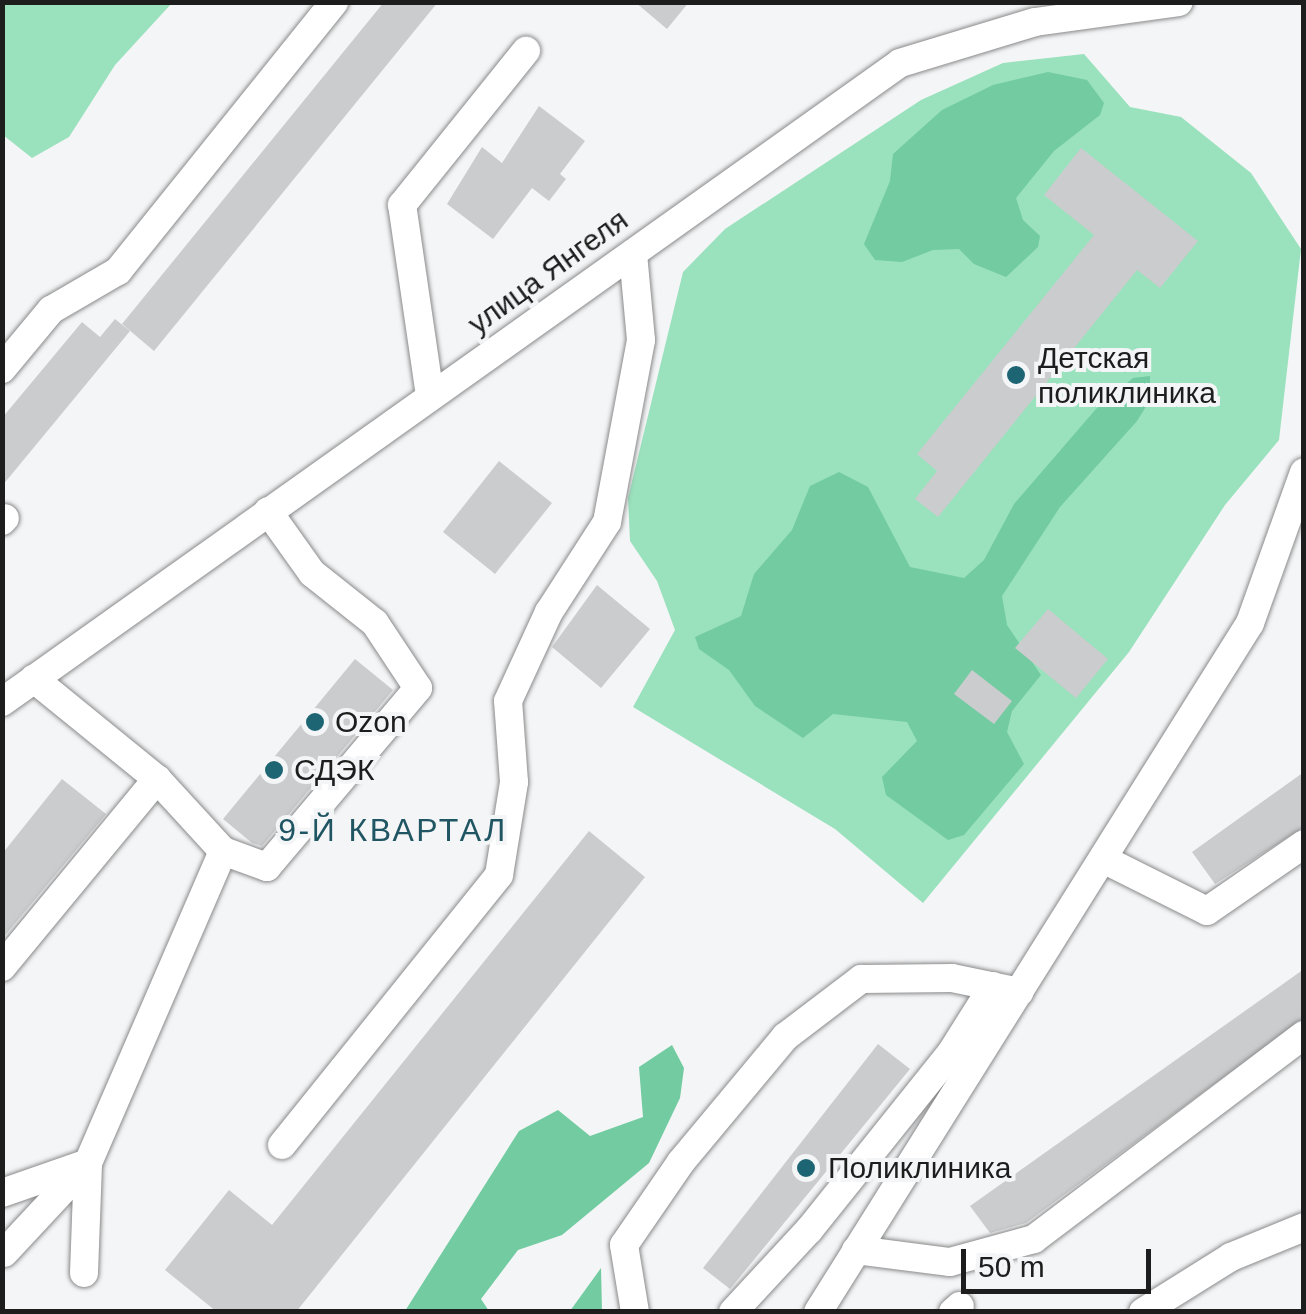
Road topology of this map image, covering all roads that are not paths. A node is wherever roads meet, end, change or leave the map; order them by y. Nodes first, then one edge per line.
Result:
1 (334, 2) edge
2 (1179, 2) edge
3 (1034, 12) edge
4 (526, 52) dead end
5 (634, 253) junction
6 (2, 368) edge
7 (430, 396) junction
8 (1304, 472) edge
9 (1298, 505) edge
10 (268, 510) junction
11 (34, 680) junction
12 (2, 702) edge
13 (157, 779) junction
14 (1304, 844) edge
15 (223, 850) junction
16 (1104, 860) junction
17 (2, 968) edge
18 (1006, 989) junction
19 (1304, 1036) edge
20 (282, 1145) dead end
21 (88, 1164) junction
22 (2, 1193) edge
23 (1304, 1228) edge
24 (856, 1250) junction
25 (4, 1254) edge
26 (84, 1273) dead end
27 (635, 1312) edge
28 (733, 1312) edge
29 (818, 1312) edge
30 (1144, 1312) edge

1 - 6 street
2 - 3 street, улица Янгеля
3 - 5 street, улица Янгеля
4 - 7 street
5 - 7 street, улица Янгеля
5 - 20 street
7 - 10 street, улица Янгеля
8 - 9 street
9 - 16 street
10 - 11 street, улица Янгеля
10 - 15 street
11 - 12 street, улица Янгеля
11 - 13 street
13 - 15 street
13 - 17 street
14 - 16 street
15 - 21 street
16 - 18 street
18 - 24 street
18 - 27 street
18 - 28 street
19 - 24 street
21 - 22 street
21 - 25 street
21 - 26 street
23 - 30 street
24 - 29 street

